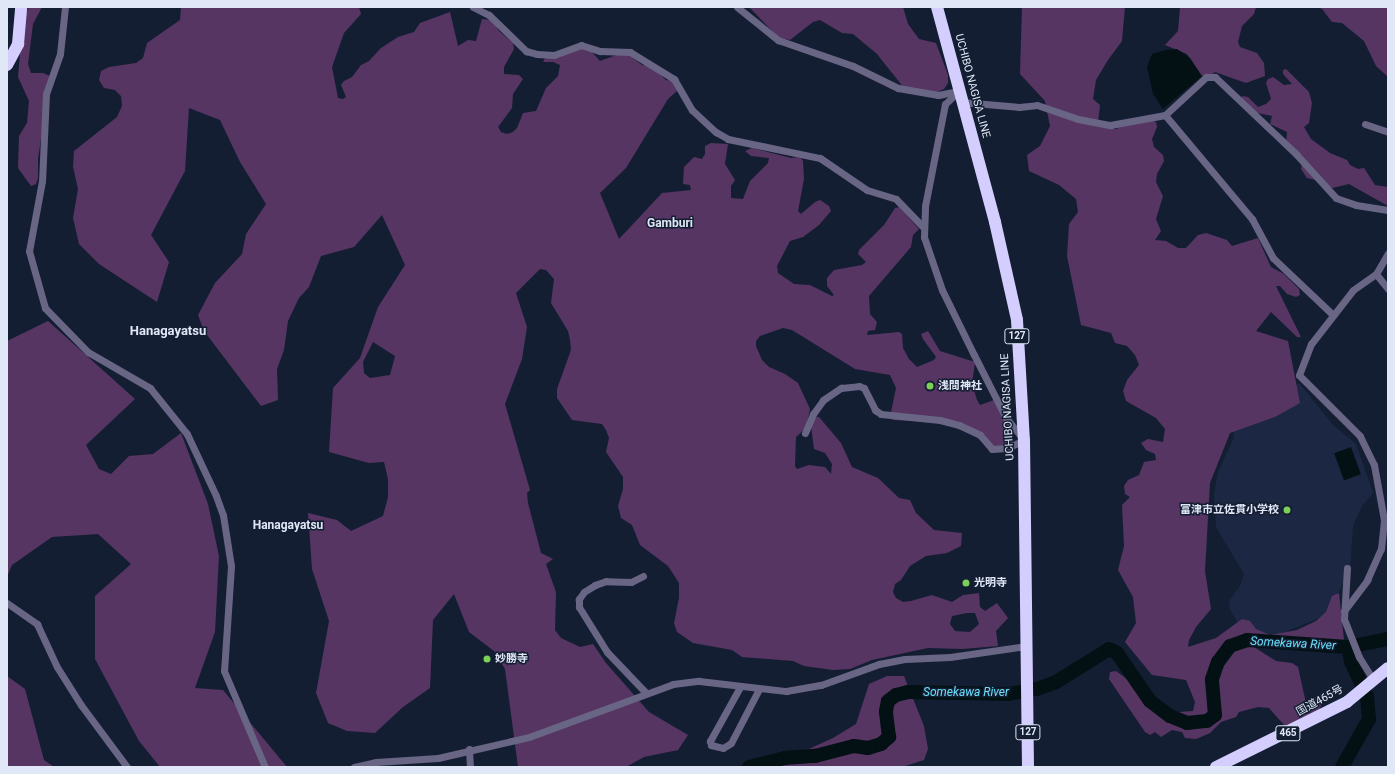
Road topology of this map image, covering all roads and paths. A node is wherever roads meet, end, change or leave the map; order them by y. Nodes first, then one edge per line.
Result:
1 (21, 7) edge
2 (65, 7) edge
3 (473, 7) edge
4 (737, 7) edge
5 (937, 7) edge
6 (7, 65) edge
7 (961, 96) junction
8 (1165, 115) junction
9 (1365, 124) dead end
10 (1388, 132) edge
11 (1388, 210) edge
12 (923, 227) junction
13 (1388, 253) edge
14 (1376, 274) junction
15 (1388, 289) edge
16 (1333, 315) junction
17 (805, 433) dead end
18 (1024, 440) junction
19 (1347, 568) dead end
20 (643, 576) dead end
21 (7, 603) edge
22 (1344, 611) junction
23 (1026, 646) junction
24 (1388, 668) edge
25 (1371, 683) junction
26 (740, 687) junction
27 (759, 689) junction
28 (646, 693) junction
29 (469, 749) junction
30 (1222, 766) edge
31 (127, 767) edge
32 (265, 767) edge
33 (354, 767) edge
34 (470, 767) edge
35 (1028, 767) edge

1 - 6 highway
2 - 32 street
3 - 12 street
4 - 7 street
5 - 7 highway, UCHIBO NAGISA LINE / 127
7 - 8 street
7 - 12 street
7 - 18 highway, UCHIBO NAGISA LINE / 127
8 - 11 street
8 - 16 street
9 - 10 street
12 - 18 street
13 - 14 street
14 - 15 street
14 - 16 street
16 - 22 street
17 - 18 street
18 - 23 highway, UCHIBO NAGISA LINE / 127
19 - 22 street
20 - 28 street
21 - 31 street
22 - 25 street
23 - 27 street
23 - 35 highway, UCHIBO NAGISA LINE / 127
24 - 25 highway, 国道465号 / 465
25 - 30 highway, 国道465号 / 465
26 - 27 street
26 - 27 street
26 - 28 street
28 - 29 street
29 - 33 street
29 - 34 street

